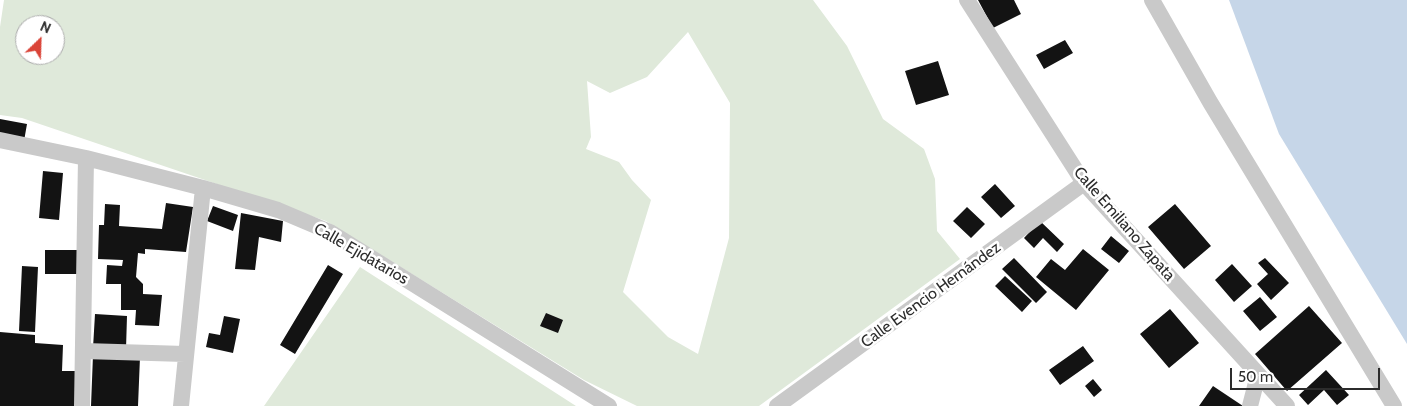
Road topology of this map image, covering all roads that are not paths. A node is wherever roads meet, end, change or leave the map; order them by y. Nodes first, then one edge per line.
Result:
1 (967, 0) edge
2 (1152, 0) edge
3 (0, 140) edge
4 (86, 158) junction
5 (1084, 184) junction
6 (204, 188) junction
7 (84, 351) junction
8 (185, 354) junction
9 (1258, 375) junction
10 (82, 406) edge
11 (181, 406) edge
12 (609, 406) edge
13 (776, 406) edge
14 (1250, 406) edge
15 (1287, 406) edge
16 (1394, 406) edge

1 - 5 street, Calle Emiliano Zapata
2 - 16 street
3 - 4 street, Calle Ejidatarios
4 - 6 street, Calle Ejidatarios
4 - 7 street
5 - 9 street, Calle Emiliano Zapata
5 - 13 street, Calle Evencio Hernández
6 - 8 street
6 - 12 street, Calle Ejidatarios
7 - 8 street
7 - 10 street
8 - 11 street
9 - 14 street
9 - 15 street, Calle Emiliano Zapata

